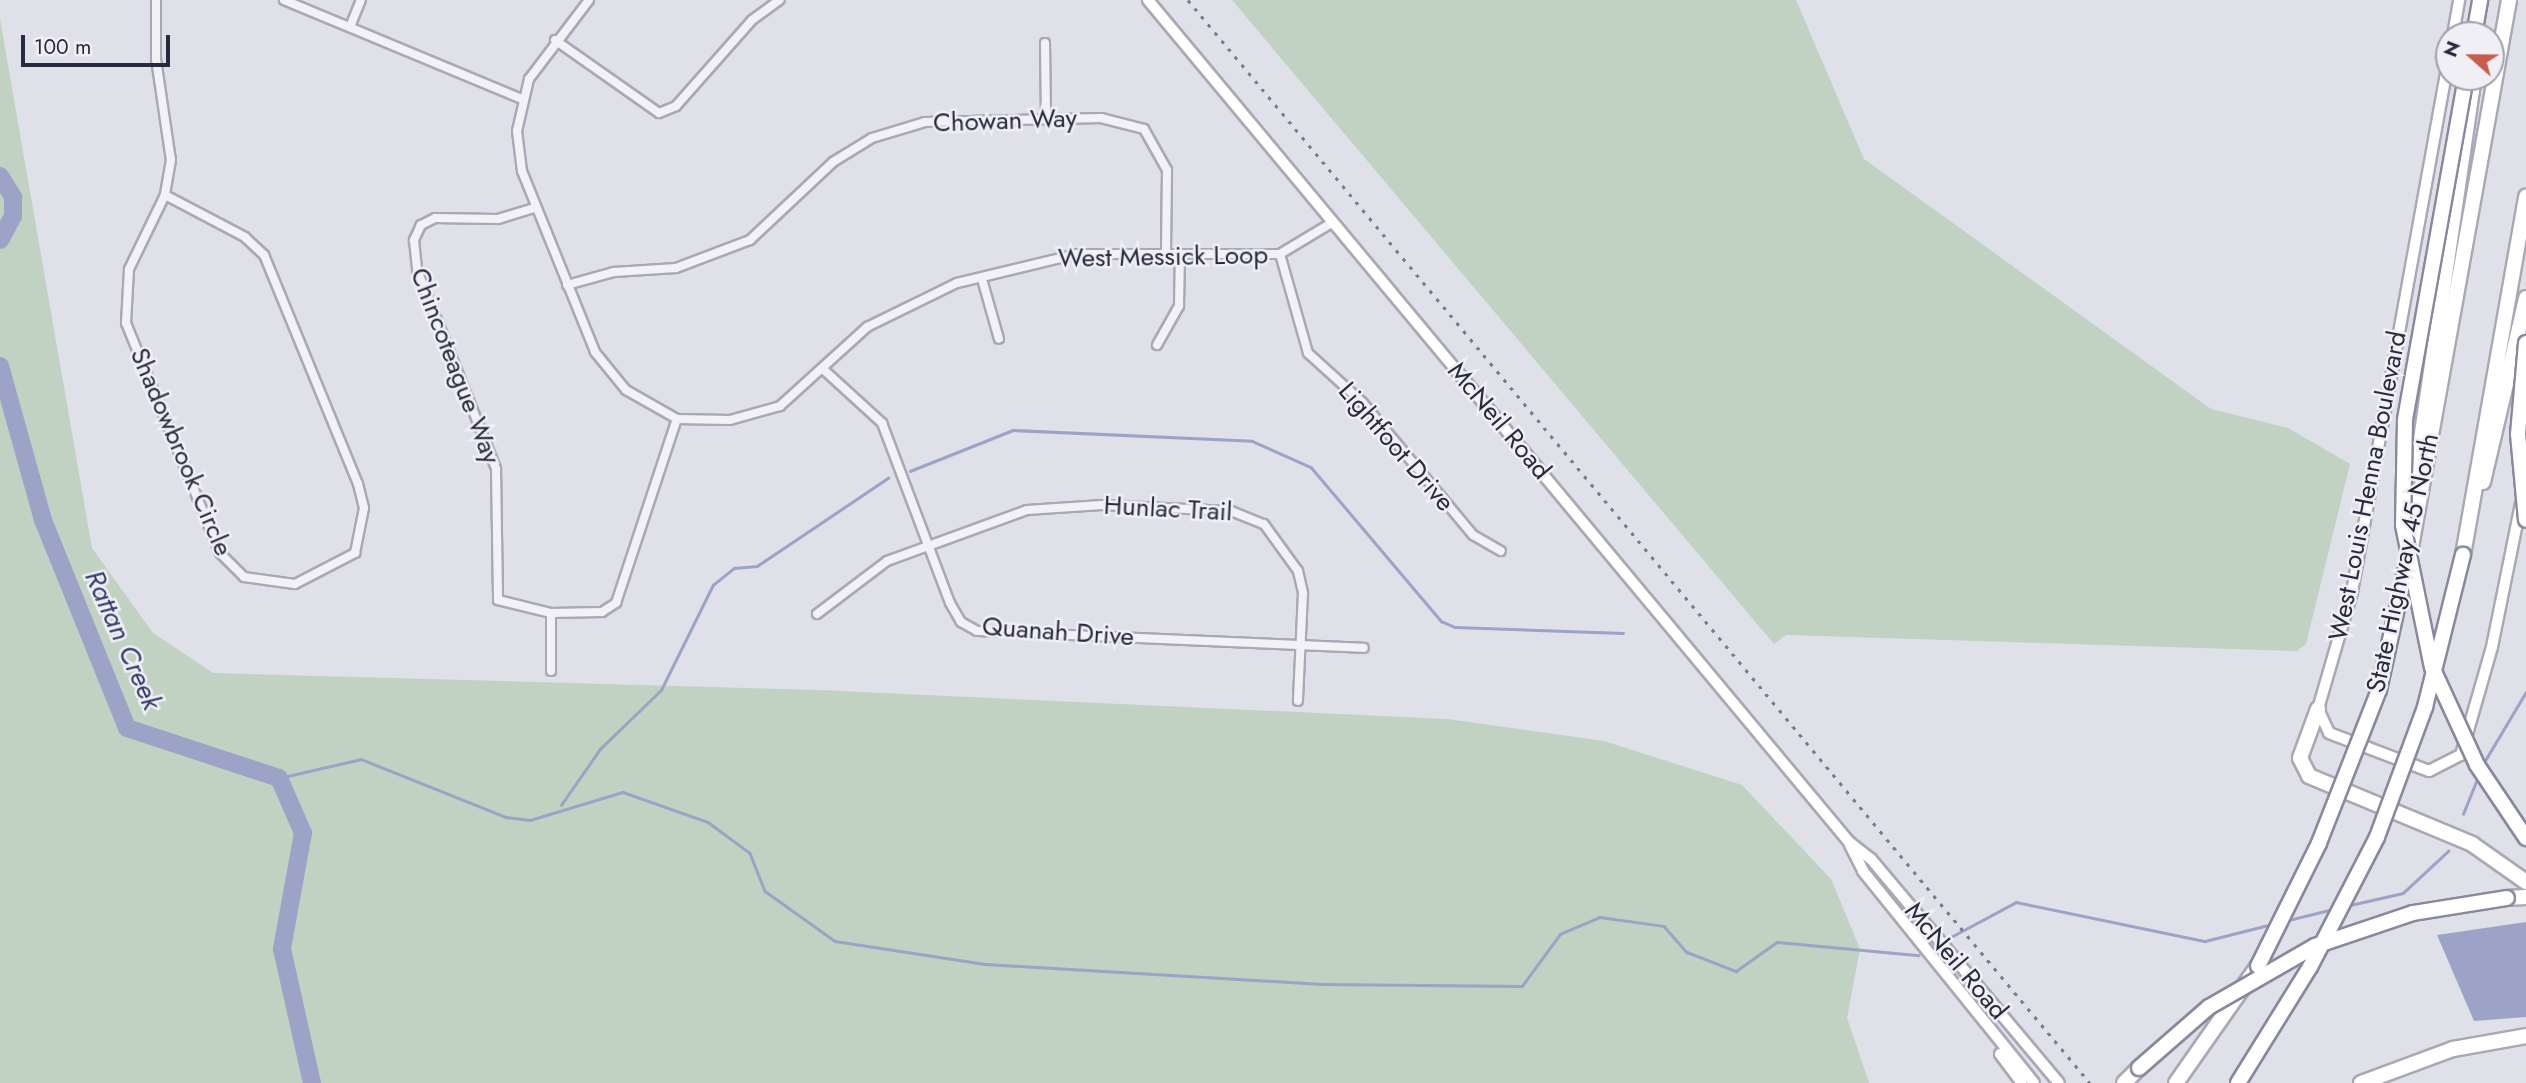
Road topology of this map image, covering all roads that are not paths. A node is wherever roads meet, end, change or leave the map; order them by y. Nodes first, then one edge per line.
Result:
1 (156, 0) edge
2 (284, 0) edge
3 (360, 0) edge
4 (589, 0) edge
5 (780, 0) edge
6 (1148, 0) edge
7 (2459, 0) edge
8 (2478, 0) edge
9 (2509, 0) edge
10 (2455, 21) edge
11 (2476, 21) edge
12 (350, 27) junction
13 (555, 40) junction
14 (1045, 43) dead end
15 (2443, 91) edge
16 (2464, 91) edge
17 (2472, 91) edge
18 (522, 99) junction
19 (1046, 119) junction
20 (165, 195) junction
21 (2526, 197) edge
22 (534, 208) junction
23 (1333, 222) junction
24 (1280, 254) junction
25 (1166, 256) junction
26 (1180, 256) junction
27 (982, 279) junction
28 (567, 285) junction
29 (2526, 298) edge
30 (999, 339) dead end
31 (2526, 343) edge
32 (1157, 345) dead end
33 (824, 370) junction
34 (677, 419) junction
35 (2526, 475) edge
36 (2417, 515) junction
37 (2469, 519) junction
38 (2526, 520) edge
39 (928, 545) junction
40 (1501, 551) dead end
41 (551, 613) junction
42 (817, 614) dead end
43 (1300, 644) junction
44 (1364, 648) dead end
45 (551, 671) dead end
46 (1298, 701) dead end
47 (2318, 709) junction
48 (2526, 838) edge
49 (1849, 842) junction
50 (2526, 882) edge
51 (2526, 897) edge
52 (1993, 1035) junction
53 (2526, 1036) edge
54 (2022, 1083) edge
55 (2034, 1083) edge
56 (2059, 1083) edge
57 (2124, 1083) edge
58 (2176, 1083) edge
59 (2238, 1083) edge
60 (2361, 1083) edge

1 - 20 street, Shadowbrook Circle
2 - 12 street
3 - 12 street
4 - 13 street
5 - 13 street
6 - 23 main road, McNeil Road
7 - 10 main road
8 - 11 highway, bridge
9 - 36 highway, State Highway 45 North
12 - 18 street
13 - 18 street
14 - 19 street
15 - 47 main road, West Louis Henna Boulevard
16 - 48 highway, bridge
17 - 36 highway
18 - 22 street
19 - 25 street, Chowan Way
19 - 28 street, Chowan Way
20 - 20 street, Shadowbrook Circle
21 - 37 highway, State Highway 45 North
22 - 28 street
22 - 41 street, Chincoteague Way
23 - 24 street, West Messick Loop
23 - 49 main road, McNeil Road
24 - 26 street, West Messick Loop
24 - 40 street, Lightfoot Drive
25 - 26 street, West Messick Loop
25 - 27 street, West Messick Loop
26 - 32 street
27 - 30 street
27 - 33 street, West Messick Loop
28 - 34 street
29 - 37 highway
31 - 38 highway, bridge
33 - 34 street, West Messick Loop
33 - 39 street, Quanah Drive
34 - 41 street, Chincoteague Way
35 - 47 main road
36 - 58 highway, State Highway 45 North, bridge
37 - 59 highway, State Highway 45 North, bridge
39 - 42 street, Hunlac Trail
39 - 43 street, Quanah Drive
39 - 43 street, Hunlac Trail
41 - 45 street
43 - 44 street, Quanah Drive
43 - 46 street, Hunlac Trail
47 - 50 highway
49 - 52 main road, McNeil Road
49 - 56 main road, McNeil Road
51 - 57 highway, bridge
52 - 54 main road
52 - 55 main road, McNeil Road
53 - 60 highway

